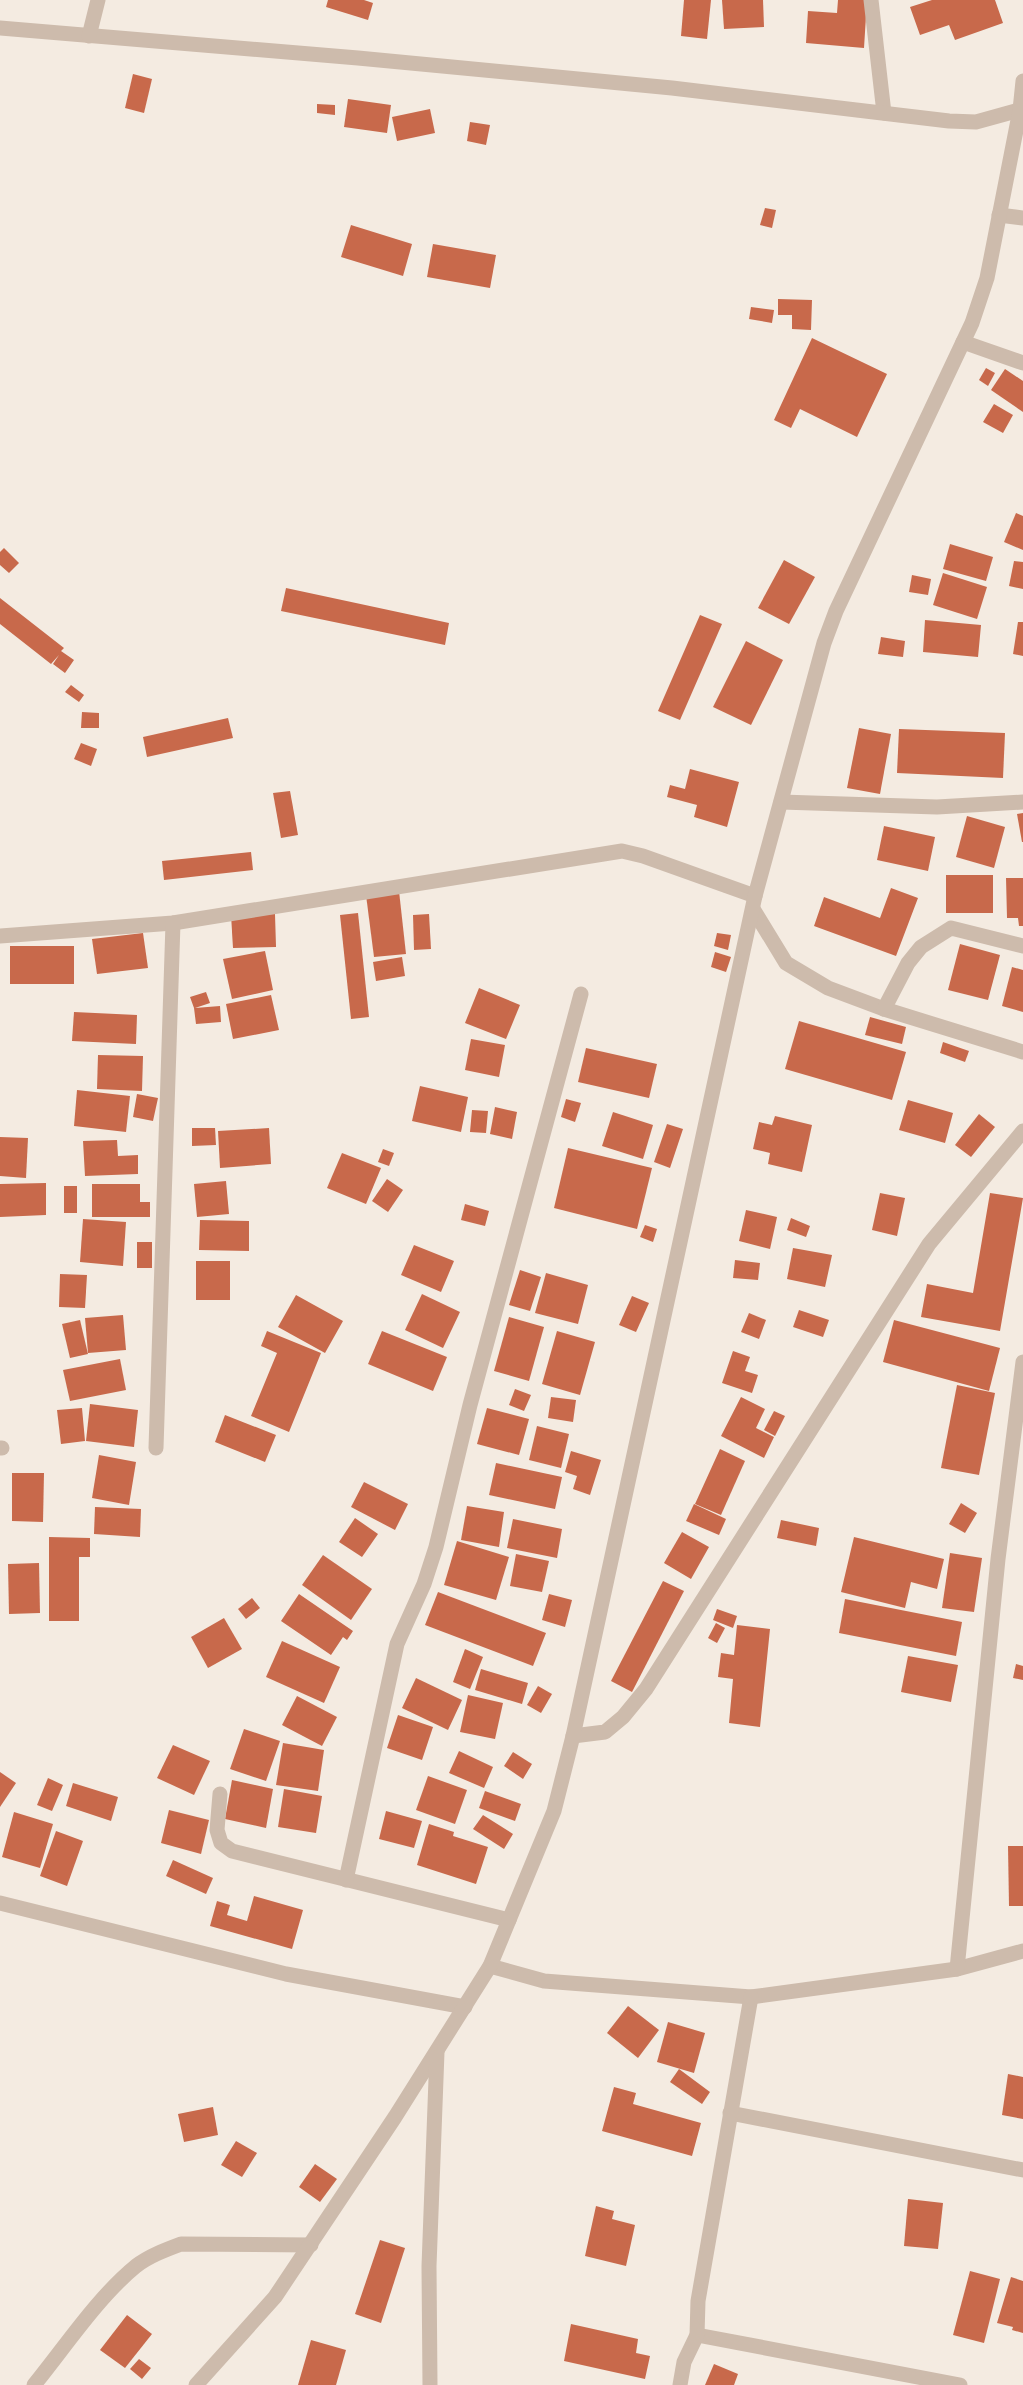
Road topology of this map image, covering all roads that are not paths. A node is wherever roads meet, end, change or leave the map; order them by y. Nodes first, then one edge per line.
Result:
1 (98, 0) edge
2 (871, 0) edge
3 (0, 28) edge
4 (89, 36) junction
5 (1023, 81) edge
6 (1021, 110) edge
7 (884, 113) junction
8 (999, 215) junction
9 (1023, 218) edge
10 (963, 342) junction
11 (1023, 363) edge
12 (781, 802) junction
13 (1023, 802) edge
14 (754, 902) junction
15 (173, 923) junction
16 (0, 936) edge
17 (1023, 946) edge
18 (581, 994) dead end
19 (884, 1010) junction
20 (1023, 1052) edge
21 (1023, 1131) edge
22 (1023, 1362) edge
23 (156, 1448) dead end
24 (573, 1736) junction
25 (220, 1794) dead end
26 (346, 1880) junction
27 (0, 1903) edge
28 (509, 1920) junction
29 (1023, 1951) edge
30 (490, 1966) junction
31 (957, 1969) junction
32 (751, 1996) junction
33 (465, 2007) junction
34 (437, 2052) junction
35 (730, 2113) junction
36 (1023, 2169) edge
37 (311, 2245) junction
38 (697, 2334) junction
39 (34, 2385) edge
40 (196, 2385) edge
41 (430, 2385) edge
42 (680, 2385) edge
43 (960, 2385) edge

1 - 4 street
2 - 7 street
3 - 4 street
4 - 7 street
5 - 6 street
6 - 7 street
6 - 8 street
8 - 9 street
8 - 10 street
10 - 11 street
10 - 12 street
12 - 13 street
12 - 14 street
14 - 15 street
14 - 19 street
14 - 24 street
15 - 16 street
15 - 23 street
17 - 19 street
18 - 26 street
19 - 20 street
21 - 24 street
22 - 31 street
24 - 28 street
25 - 26 street
26 - 28 street
27 - 33 street
28 - 30 street
29 - 31 street
30 - 32 street
30 - 33 street
31 - 32 street
32 - 35 street
33 - 34 street
34 - 37 street
34 - 41 street
35 - 36 street
35 - 38 street
37 - 39 street
37 - 40 street
38 - 42 street
38 - 43 street

